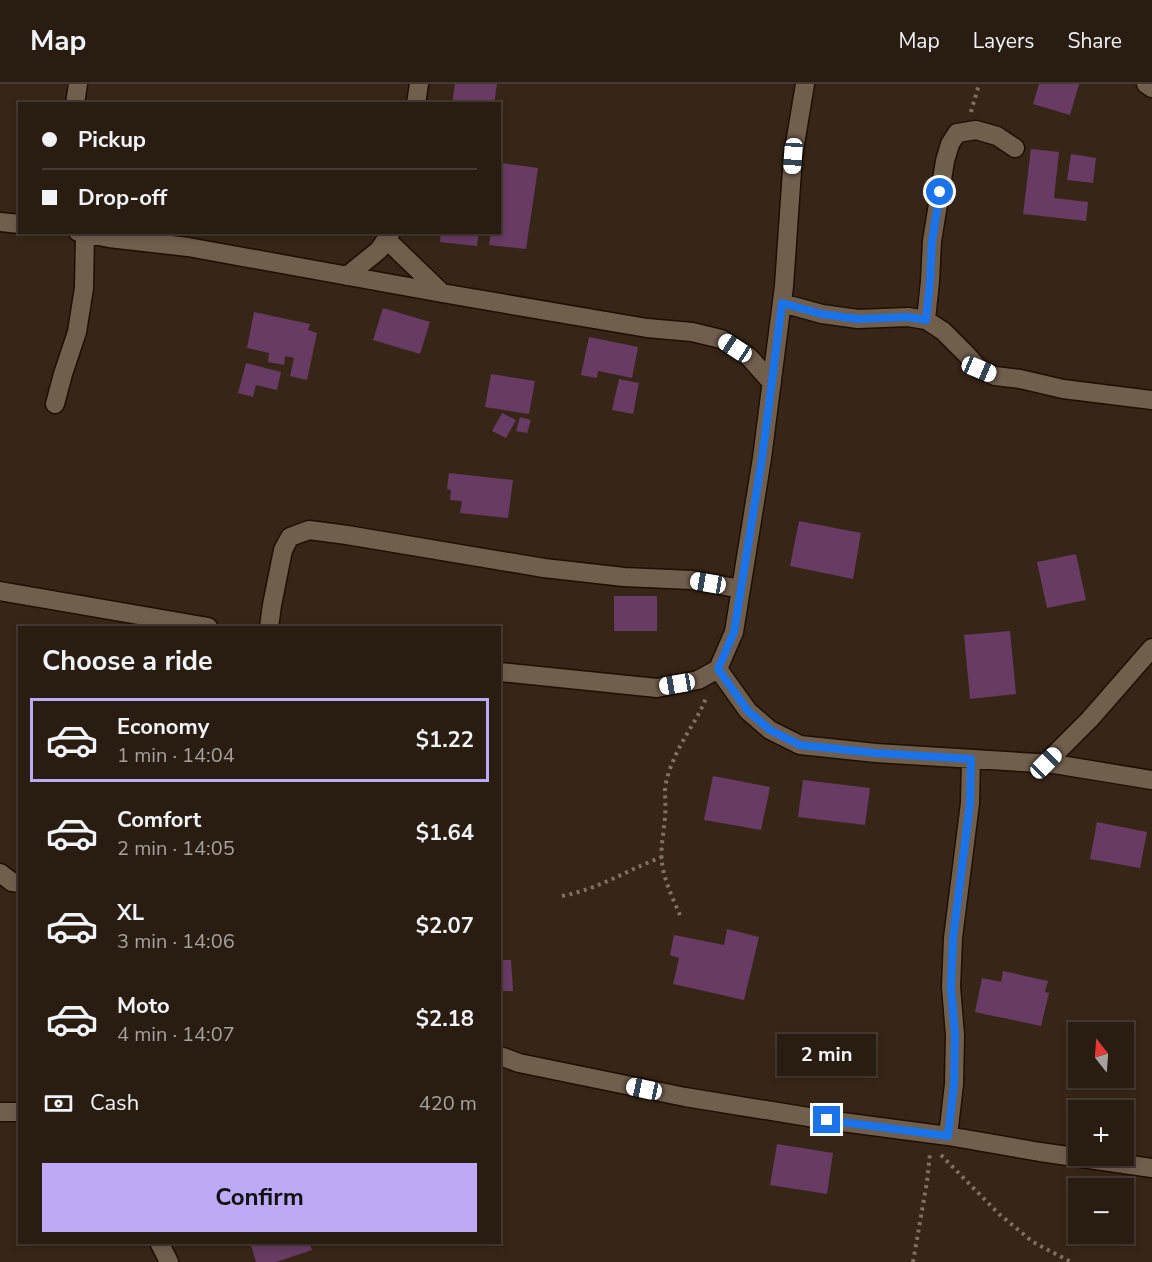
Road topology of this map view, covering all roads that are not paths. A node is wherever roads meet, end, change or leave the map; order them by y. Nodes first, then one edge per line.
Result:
1 (78, 84) edge
2 (419, 84) edge
3 (805, 84) edge
4 (1146, 84) edge
5 (1152, 88) edge
6 (75, 102) edge
7 (416, 102) edge
8 (1015, 148) dead end
9 (0, 222) edge
10 (18, 224) edge
11 (82, 234) edge
12 (87, 234) edge
13 (388, 236) edge
14 (347, 276) junction
15 (442, 293) junction
16 (782, 303) junction
17 (926, 320) junction
18 (772, 383) junction
19 (1152, 400) edge
20 (55, 404) dead end
21 (741, 589) junction
22 (0, 591) edge
23 (202, 626) edge
24 (269, 626) edge
25 (1152, 648) edge
26 (714, 671) junction
27 (501, 672) edge
28 (971, 759) junction
29 (1046, 763) junction
30 (1152, 780) edge
31 (0, 873) edge
32 (18, 883) edge
33 (501, 1056) edge
34 (0, 1112) edge
35 (18, 1112) edge
36 (948, 1136) junction
37 (1152, 1168) edge
38 (160, 1244) edge
39 (169, 1262) edge

1 - 6 street
2 - 7 street
3 - 16 street
4 - 5 street
8 - 17 street
9 - 10 street
11 - 20 street
12 - 14 street
13 - 14 street
13 - 15 street
14 - 15 street
15 - 18 street
16 - 17 street
16 - 18 street
17 - 19 street
18 - 21 street
21 - 24 street
21 - 26 street
22 - 23 street
25 - 29 street
26 - 27 street
26 - 28 street
28 - 29 street
28 - 36 street
29 - 30 street
31 - 32 street
33 - 36 street
34 - 35 street
36 - 37 street
38 - 39 street

